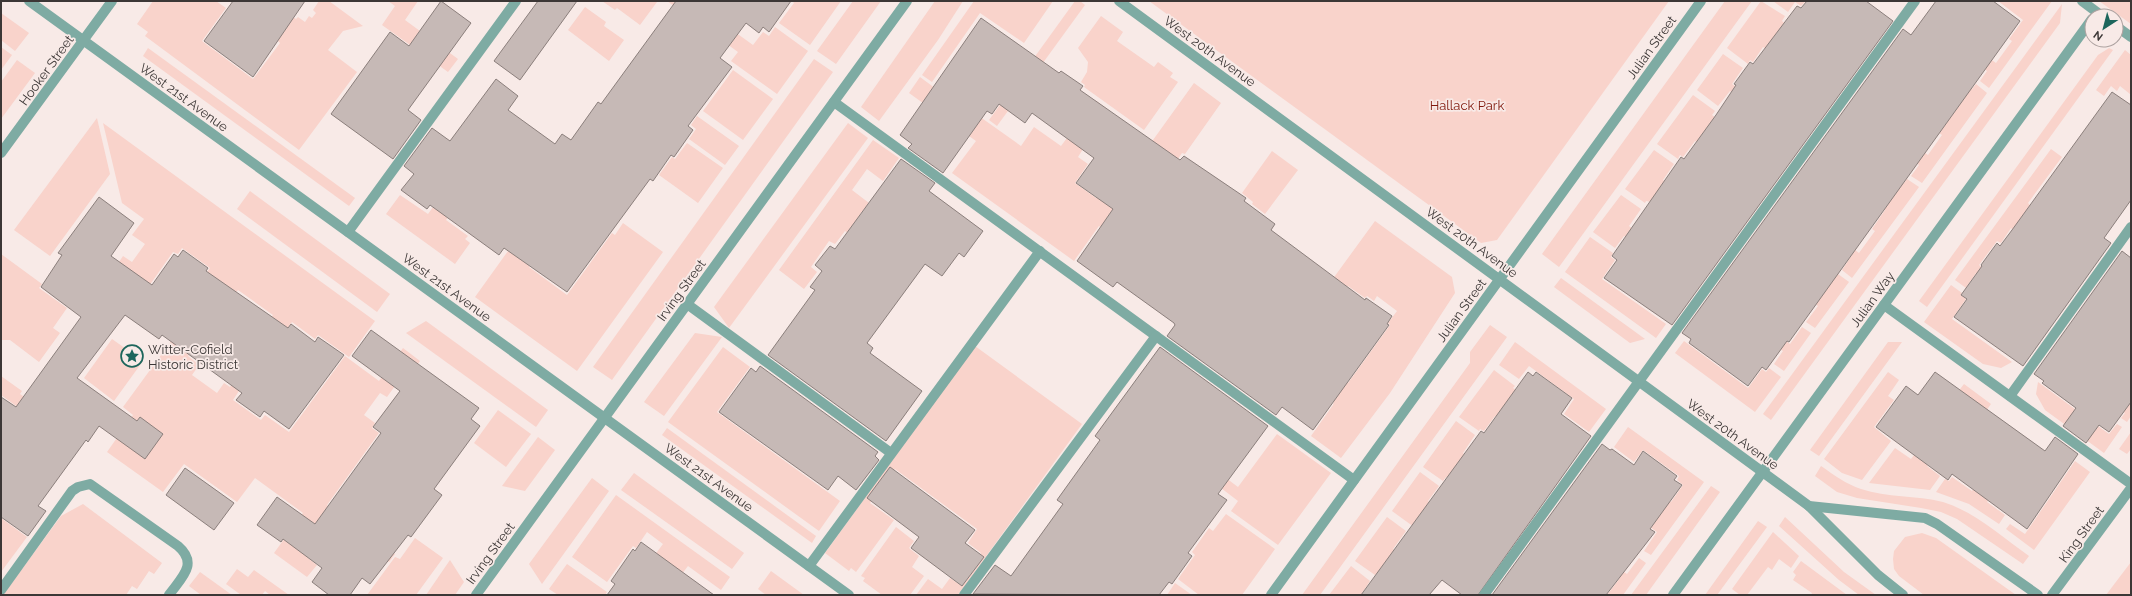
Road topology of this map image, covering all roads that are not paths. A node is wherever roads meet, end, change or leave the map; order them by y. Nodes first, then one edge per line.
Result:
1 (29, 1) edge
2 (112, 1) edge
3 (516, 1) edge
4 (907, 1) edge
5 (1119, 1) edge
6 (1701, 1) edge
7 (1915, 1) edge
8 (2084, 32) edge
9 (83, 40) junction
10 (834, 102) junction
11 (1, 153) edge
12 (2131, 227) edge
13 (348, 232) junction
14 (1040, 251) junction
15 (1500, 278) junction
16 (687, 304) junction
17 (1884, 305) junction
18 (1156, 336) junction
19 (1639, 381) junction
20 (2010, 396) junction
21 (604, 418) junction
22 (891, 453) junction
23 (1763, 472) junction
24 (1354, 480) junction
25 (2131, 484) edge
26 (2131, 488) edge
27 (1809, 506) junction
28 (809, 566) junction
29 (1, 590) edge
30 (169, 595) edge
31 (476, 595) edge
32 (849, 595) edge
33 (964, 595) edge
34 (1271, 595) edge
35 (1484, 595) edge
36 (1673, 595) edge
37 (1903, 595) edge
38 (2038, 595) edge
39 (2052, 595) edge

1 - 9 street, West 21st Avenue
2 - 9 street, Hooker Street
3 - 13 street
4 - 10 street, Irving Street
5 - 15 street, West 20th Avenue
6 - 15 street, Julian Street
7 - 19 street
8 - 17 street, Julian Way
9 - 11 street, Hooker Street
9 - 13 street, West 21st Avenue
10 - 14 street
10 - 16 street, Irving Street
12 - 20 street
13 - 21 street, West 21st Avenue
14 - 18 street
14 - 22 street
15 - 19 street, West 20th Avenue
15 - 24 street, Julian Street
16 - 21 street, Irving Street
16 - 22 street
17 - 20 street
17 - 23 street, Julian Way
18 - 24 street
18 - 33 street
19 - 23 street, West 20th Avenue
19 - 35 street
20 - 25 street
21 - 28 street, West 21st Avenue
21 - 31 street, Irving Street
22 - 28 street
23 - 27 street, West 20th Avenue
23 - 36 street, Julian Way
24 - 34 street, Julian Street
26 - 39 street, King Street
27 - 37 street, West 20th Avenue
27 - 38 street
28 - 32 street, West 21st Avenue
29 - 30 street

